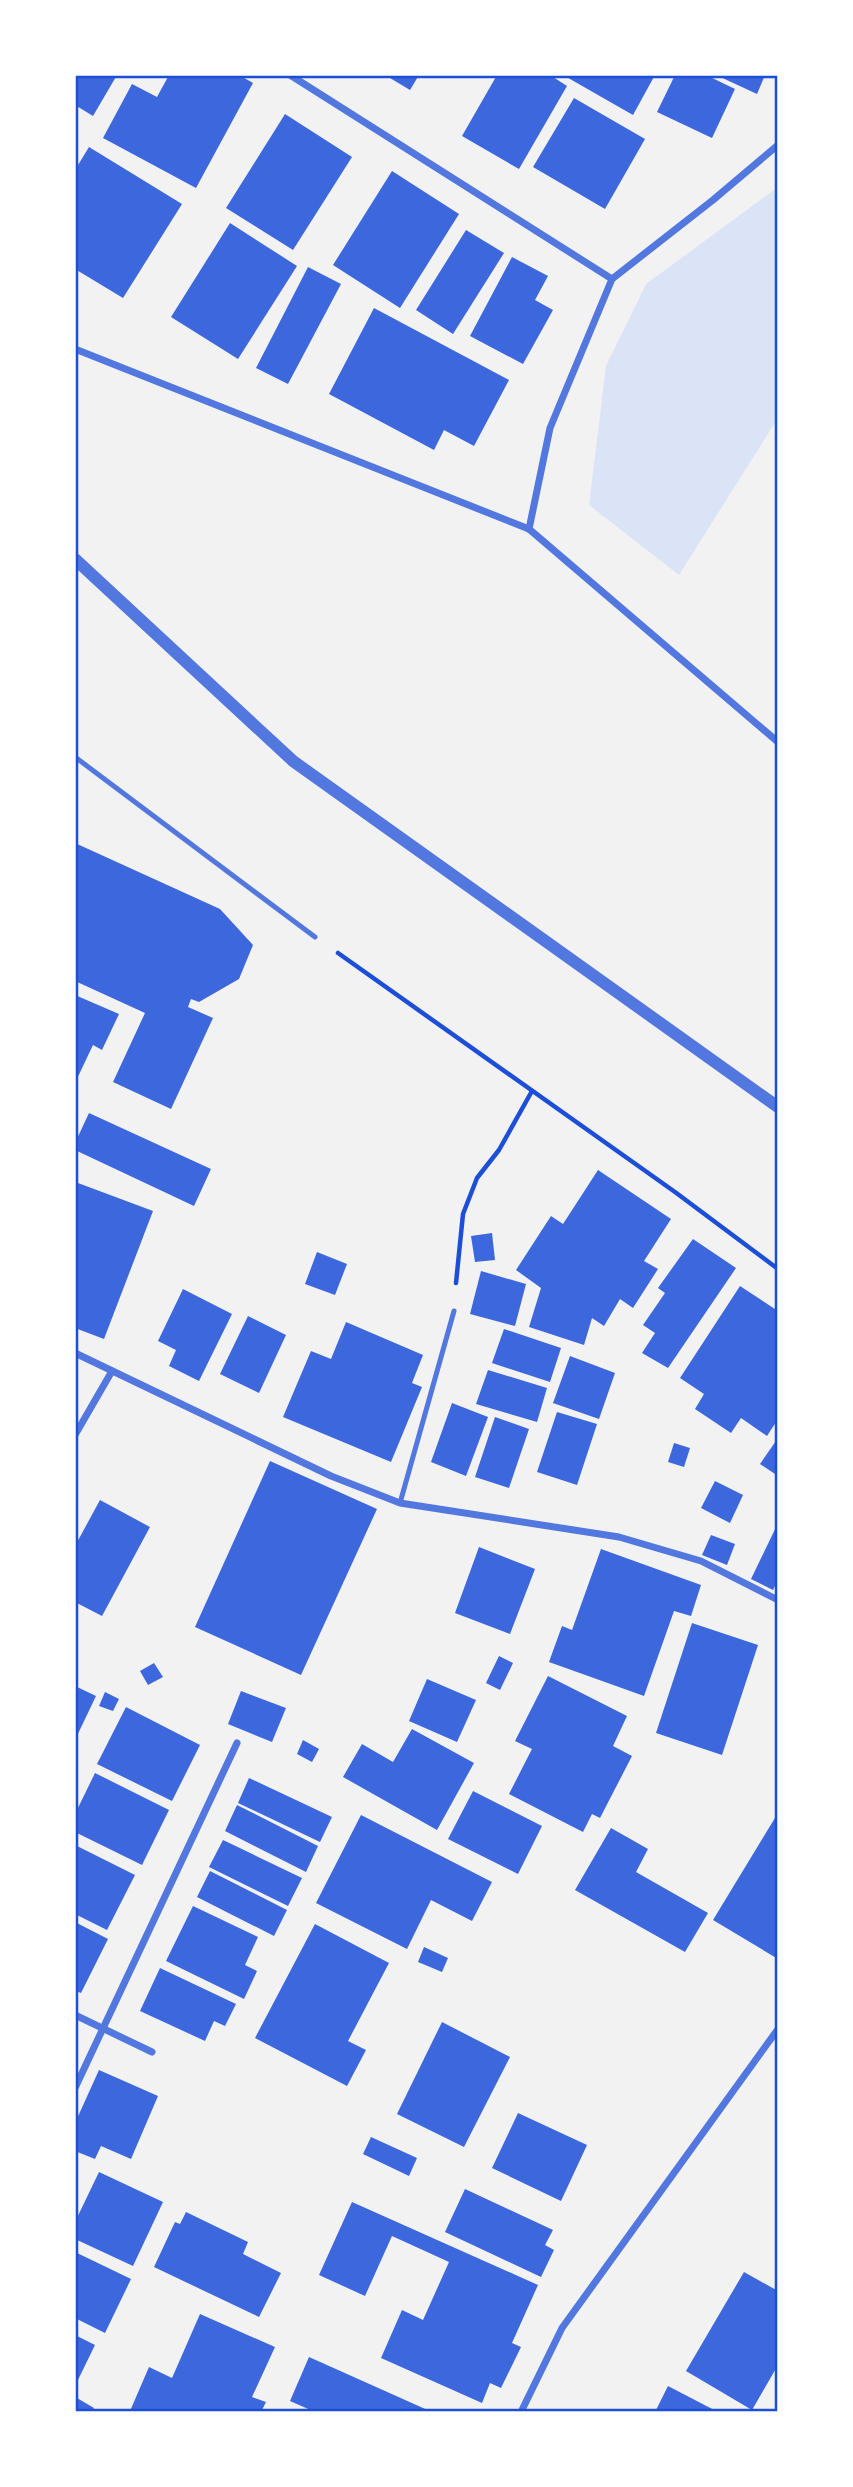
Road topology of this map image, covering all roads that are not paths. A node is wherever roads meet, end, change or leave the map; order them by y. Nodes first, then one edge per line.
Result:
1 (290, 75) edge
2 (778, 145) edge
3 (612, 279) junction
4 (75, 349) edge
5 (529, 529) junction
6 (75, 559) edge
7 (778, 742) edge
8 (75, 757) edge
9 (315, 937) road end
10 (778, 1107) edge
11 (454, 1311) road end
12 (75, 1353) edge
13 (112, 1370) junction
14 (75, 1436) edge
15 (400, 1503) junction
16 (778, 1600) edge
17 (237, 1743) dead end
18 (75, 2015) edge
19 (104, 2028) junction
20 (778, 2029) edge
21 (152, 2052) dead end
22 (75, 2088) edge
23 (521, 2412) edge

1 - 3 street
2 - 3 street
3 - 5 street
4 - 5 street
5 - 7 street
6 - 10 street
8 - 9 lane
11 - 15 lane
12 - 13 street
13 - 14 street
13 - 15 street
15 - 16 street
17 - 19 street
18 - 19 street
19 - 21 street
19 - 22 street
20 - 23 street

